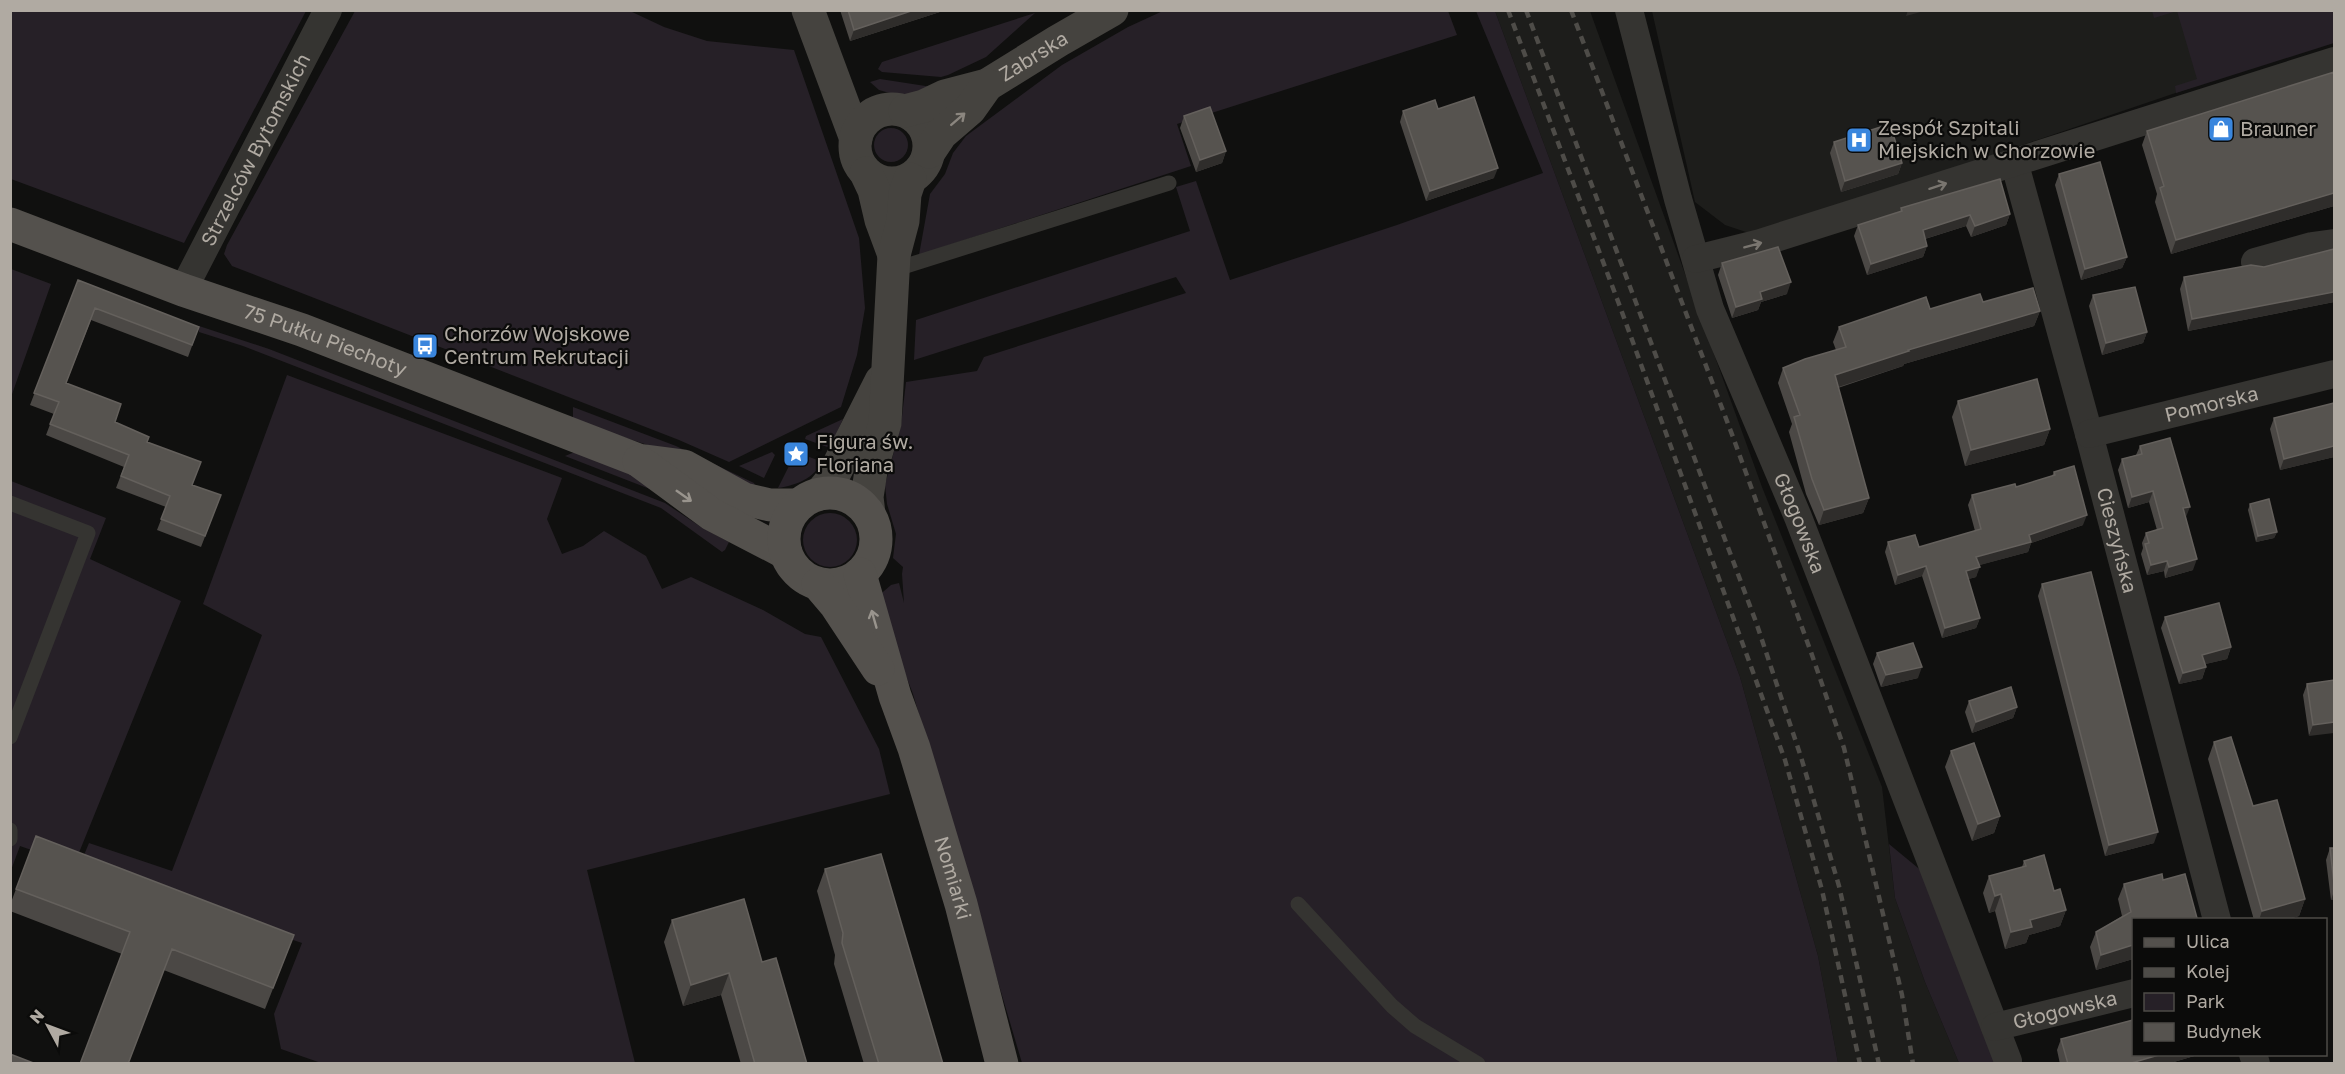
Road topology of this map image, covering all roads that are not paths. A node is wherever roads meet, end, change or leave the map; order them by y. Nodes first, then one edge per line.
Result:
1 (328, 10) edge
2 (808, 10) edge
3 (1112, 10) edge
4 (1629, 10) edge
5 (2334, 61) edge
6 (828, 63) junction
7 (987, 85) junction
8 (898, 110) junction
9 (856, 139) junction
10 (929, 152) junction
11 (2014, 161) junction
12 (866, 173) junction
13 (910, 179) junction
14 (1169, 183) dead end
15 (10, 224) edge
16 (2334, 243) edge
17 (1696, 259) junction
18 (2255, 262) dead end
19 (894, 263) junction
20 (183, 290) junction
21 (887, 368) junction
22 (2334, 374) edge
23 (2090, 434) junction
24 (638, 460) junction
25 (809, 500) junction
26 (10, 503) edge
27 (869, 514) junction
28 (786, 553) junction
29 (860, 574) junction
30 (818, 584) junction
31 (895, 696) junction
32 (10, 737) edge
33 (10, 830) edge
34 (10, 839) edge
35 (1298, 904) dead end
36 (2216, 918) edge
37 (2132, 993) edge
38 (1995, 1027) junction
39 (2008, 1061) dead end
40 (1002, 1064) edge
41 (1478, 1064) edge

1 - 20 street, Strzelców Bytomskich
2 - 6 street
3 - 7 street, Zabrska
4 - 17 street, Głogowska
5 - 11 street
6 - 8 street
6 - 9 street
7 - 8 street, Zabrska
10 -> 7 street, Zabrska
8 - 9 street
8 - 10 street
9 - 12 street
10 - 13 street
17 -> 11 street
11 - 23 street, Cieszyńska
12 - 13 street
12 - 19 street
13 - 19 street
14 - 19 lane
15 - 20 main road, 75 Pułku Piechoty
16 - 18 street
17 - 38 street, Głogowska
19 - 21 street
20 - 24 main road, 75 Pułku Piechoty
21 - 25 street
21 - 27 street
22 - 23 street, Pomorska
23 - 36 street, Cieszyńska
24 - 25 main road, 75 Pułku Piechoty
24 -> 28 main road, 75 Pułku Piechoty
25 - 27 main road
25 - 28 main road
26 - 32 lane
27 - 29 main road
28 - 30 main road
29 - 30 main road
31 -> 29 main road, Nomiarki
30 - 31 main road, Nomiarki
31 - 40 main road, Nomiarki
33 - 34 lane
35 - 41 lane
37 - 38 street, Głogowska
38 - 39 street, Głogowska

